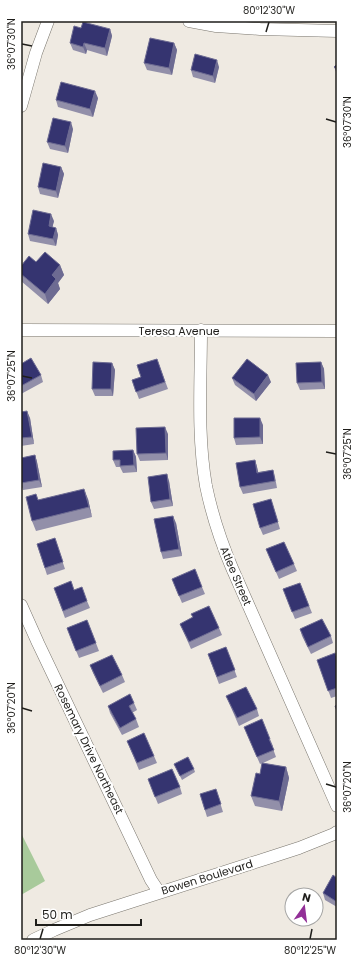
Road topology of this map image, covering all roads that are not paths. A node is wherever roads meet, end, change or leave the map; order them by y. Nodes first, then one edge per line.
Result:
1 (48, 21) edge
2 (189, 21) edge
3 (337, 31) edge
4 (21, 106) edge
5 (21, 330) edge
6 (201, 330) junction
7 (337, 331) edge
8 (21, 605) edge
9 (337, 806) edge
10 (337, 832) edge
11 (158, 892) junction
12 (33, 940) edge

1 - 4 street
2 - 3 street
5 - 6 street, Teresa Avenue
6 - 7 street, Teresa Avenue
6 - 9 street, Atlee Street
8 - 11 street, Rosemary Drive Northeast
10 - 11 street, Bowen Boulevard
11 - 12 street, Bowen Boulevard

